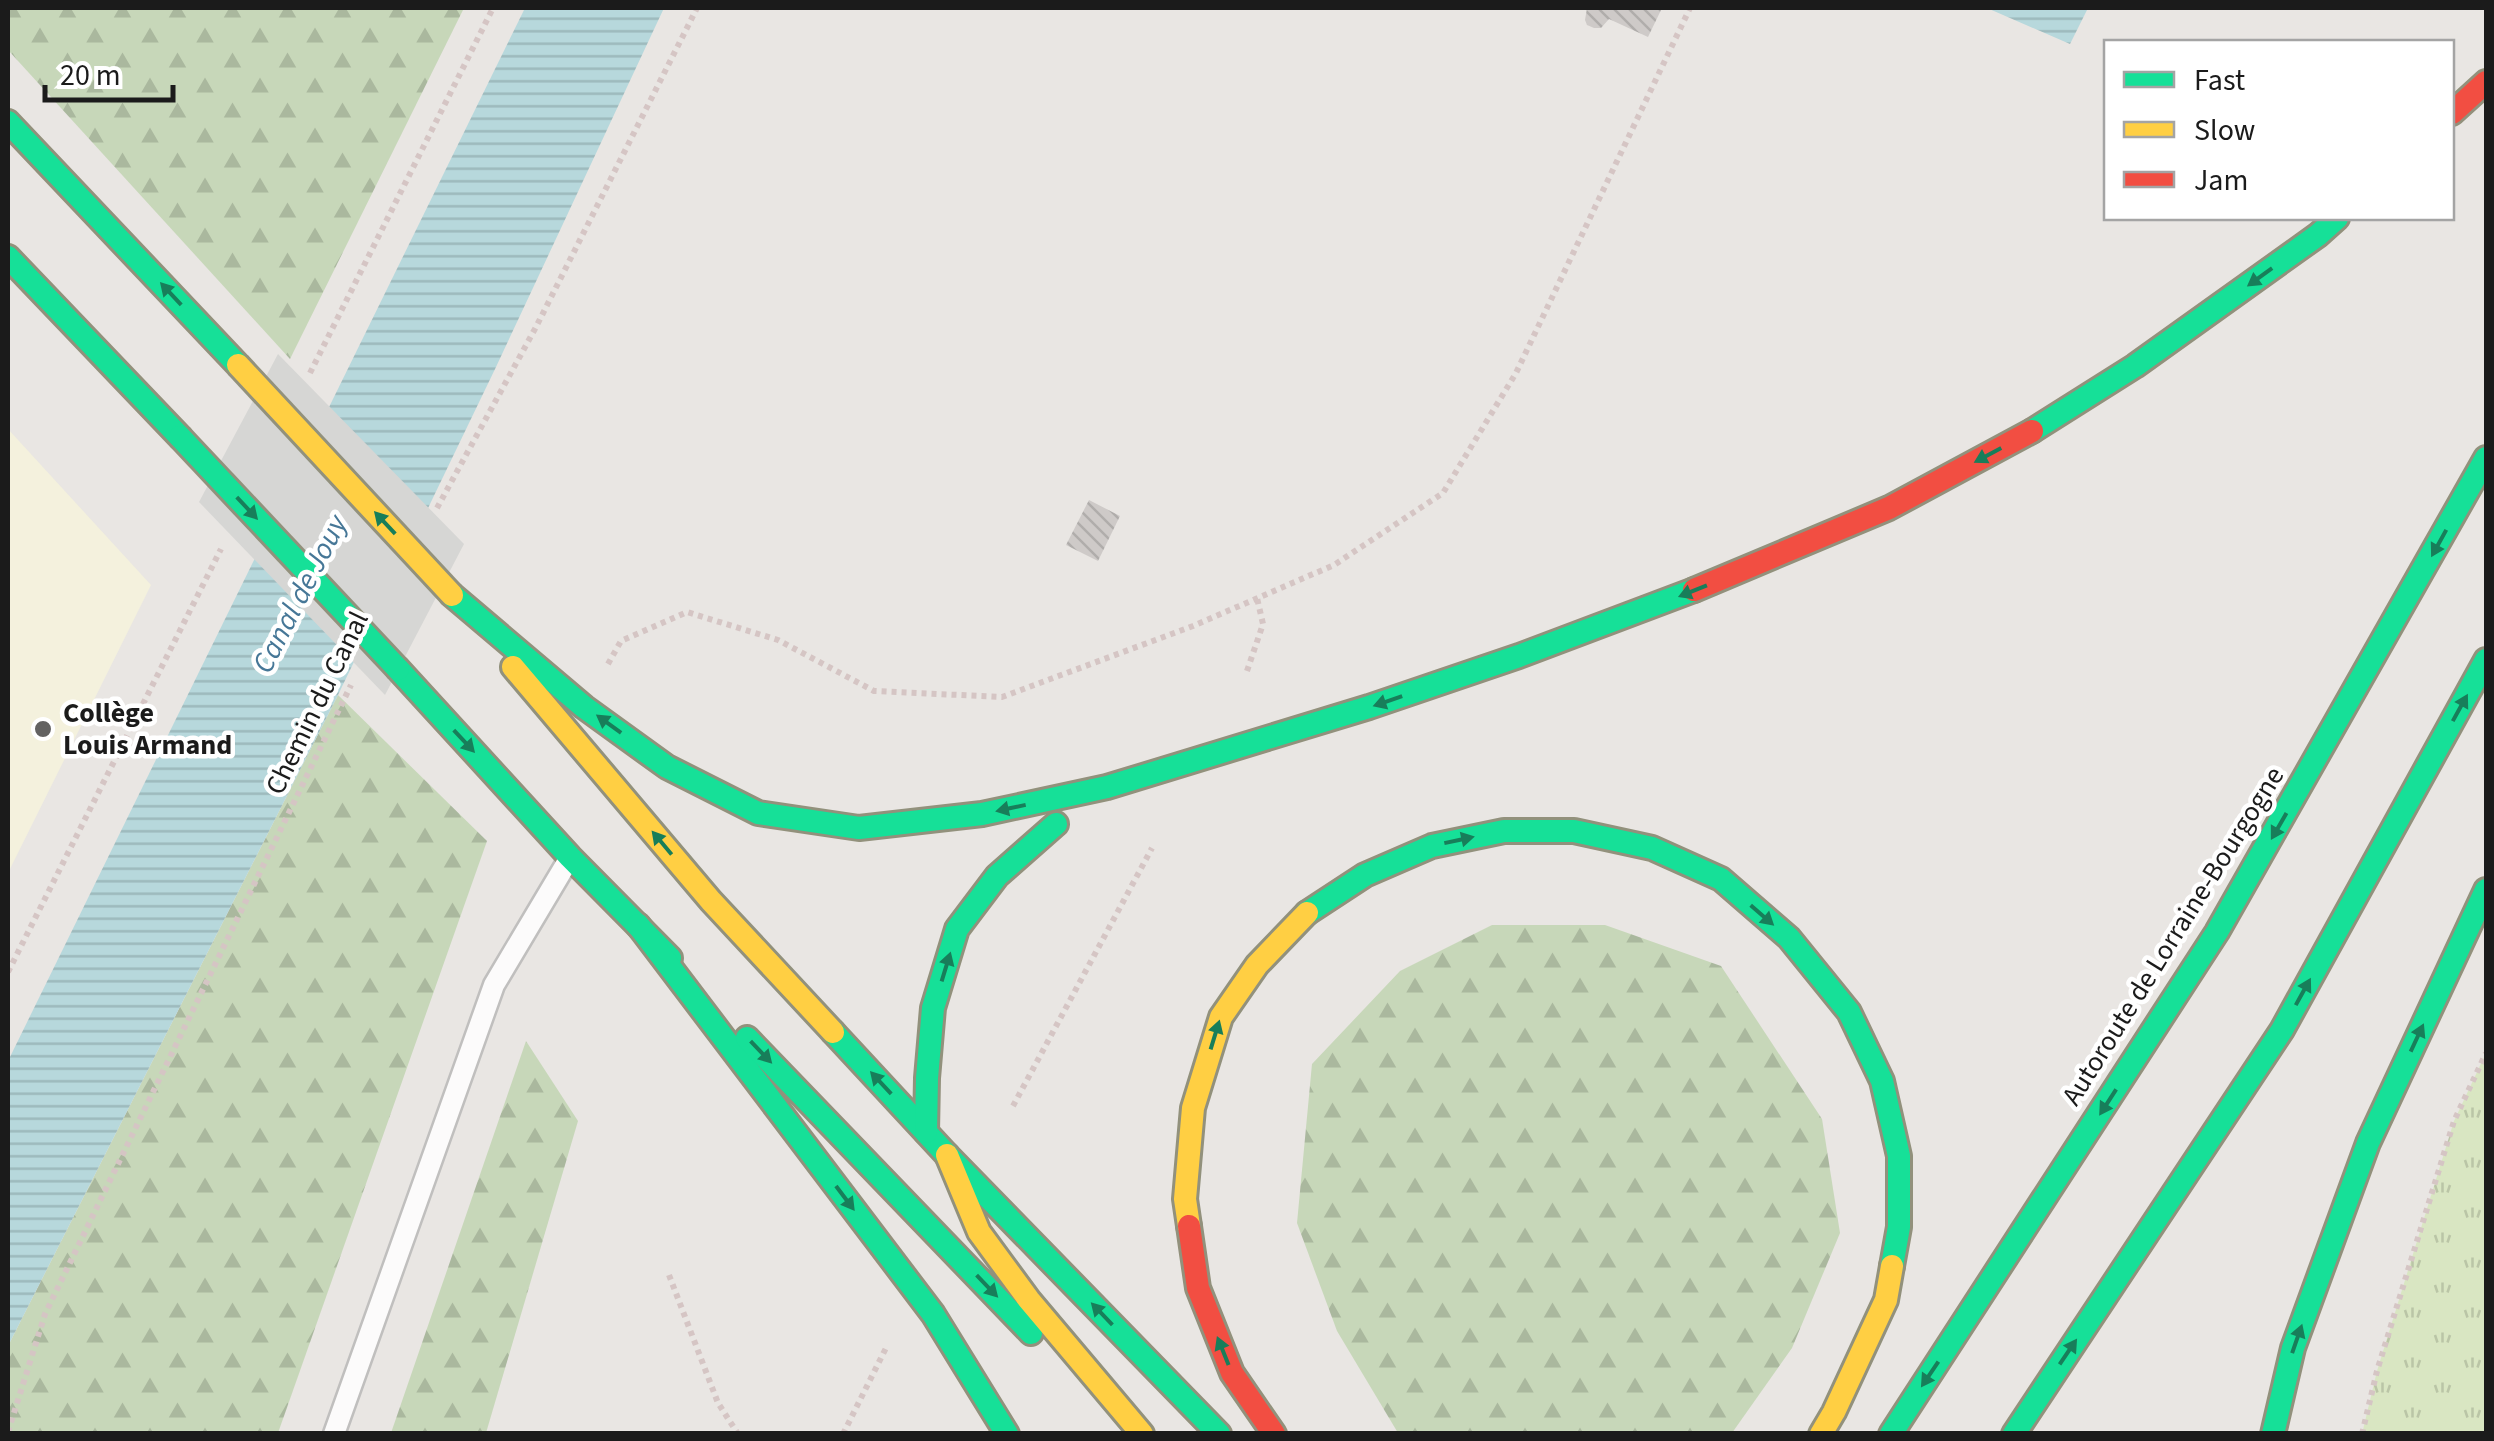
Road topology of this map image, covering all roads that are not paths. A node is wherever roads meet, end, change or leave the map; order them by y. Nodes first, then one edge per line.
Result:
1 (2486, 82) edge
2 (2454, 112) edge
3 (8, 122) edge
4 (2335, 220) edge
5 (8, 257) edge
6 (2486, 458) edge
7 (452, 594) junction
8 (2486, 660) edge
9 (1056, 824) dead end
10 (570, 857) junction
11 (2486, 890) edge
12 (638, 925) junction
13 (2282, 1030) junction
14 (926, 1132) junction
15 (947, 1155) junction
16 (2152, 1266) dead end
17 (334, 1434) edge
18 (1007, 1434) edge
19 (1129, 1434) edge
20 (1142, 1434) edge
21 (1219, 1434) edge
22 (1274, 1434) edge
23 (1821, 1434) edge
24 (1891, 1434) edge
25 (2014, 1434) edge
26 (2273, 1434) edge

1 - 2 main road
7 -> 3 main road, bridge
4 -> 7 main road
5 -> 10 main road, bridge
6 -> 24 main road, Autoroute de Lorraine-Bourgogne
14 -> 7 main road
13 -> 8 main road
14 -> 9 main road
10 - 12 main road
10 - 17 lane
26 -> 11 main road
12 -> 18 main road
12 -> 19 main road
13 - 16 main road
25 -> 13 main road
14 - 15 main road
15 - 20 main road
21 -> 15 main road
22 -> 23 main road

